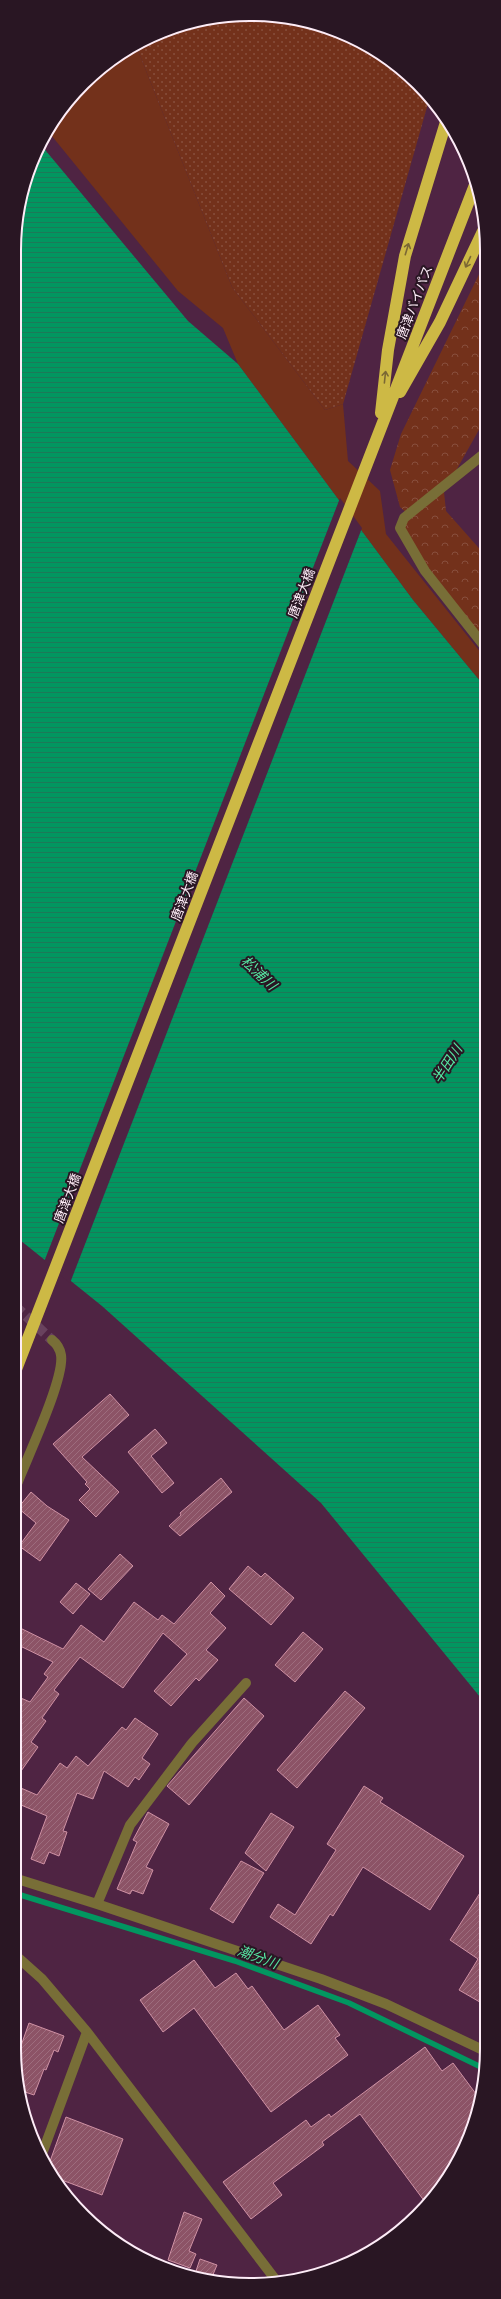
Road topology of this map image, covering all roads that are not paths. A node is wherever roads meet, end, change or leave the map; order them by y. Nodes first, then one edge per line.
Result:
1 (444, 128) edge
2 (472, 191) edge
3 (480, 238) edge
4 (379, 430) junction
5 (480, 457) edge
6 (480, 641) edge
7 (52, 1340) tunnel mouth
8 (21, 1356) edge
9 (21, 1473) edge
10 (246, 1683) dead end
11 (21, 1880) edge
12 (97, 1904) junction
13 (21, 1960) edge
14 (87, 2032) junction
15 (480, 2049) edge
16 (44, 2148) edge
17 (273, 2277) edge

4 -> 1 highway
2 - 4 highway, 唐津バイパス
3 -> 4 highway
4 - 8 highway, 唐津大橋
5 - 6 street
7 - 9 street
10 - 12 street
11 - 12 street
12 - 15 street
13 - 14 street
14 - 16 street
14 - 17 street

